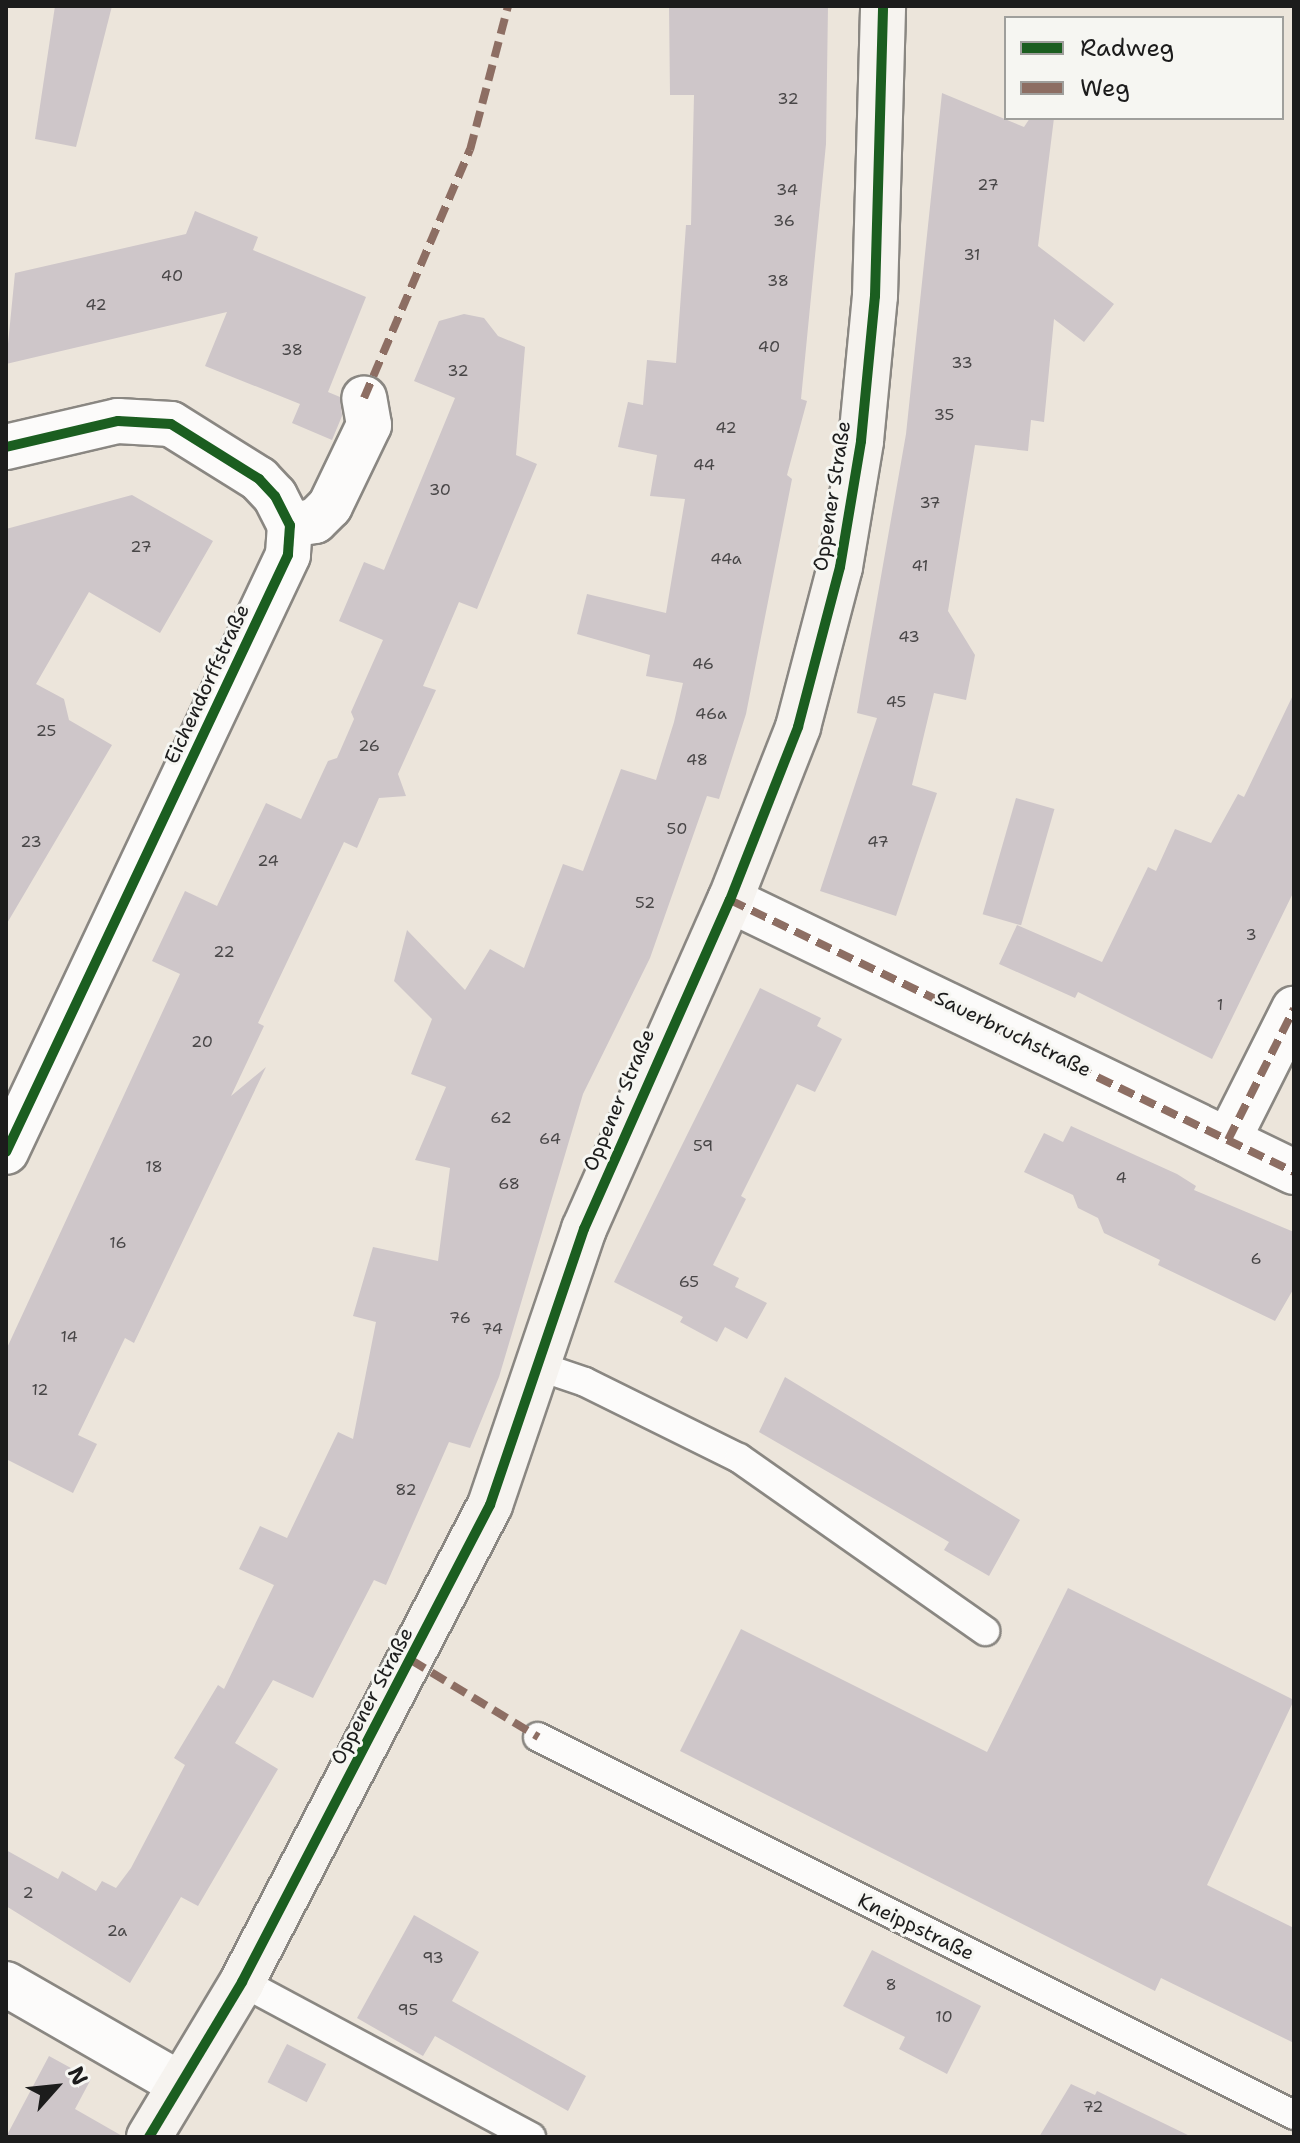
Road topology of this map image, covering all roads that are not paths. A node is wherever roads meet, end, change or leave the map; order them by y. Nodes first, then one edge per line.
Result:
1 (883, 6) edge
2 (364, 398) dead end
3 (6, 447) edge
4 (290, 525) junction
5 (730, 900) junction
6 (1294, 1009) edge
7 (1228, 1140) junction
8 (6, 1152) edge
9 (1294, 1172) edge
10 (541, 1367) junction
11 (985, 1631) dead end
12 (538, 1737) dead end
13 (242, 1982) junction
14 (6, 1984) edge
15 (180, 2084) junction
16 (1294, 2115) edge
17 (149, 2137) edge
18 (531, 2137) edge

1 - 5 street, Oppener Straße
2 - 4 street
3 - 4 street
4 - 8 street, Eichendorffstraße
5 - 7 street, Sauerbruchstraße
5 - 10 street, Oppener Straße
6 - 7 street
7 - 9 street, Sauerbruchstraße
10 - 11 lane
10 - 13 street, Oppener Straße
12 - 16 lane, Kneippstraße
13 - 15 street, Oppener Straße
13 - 18 lane
14 - 15 street
15 - 17 street, Oppener Straße

